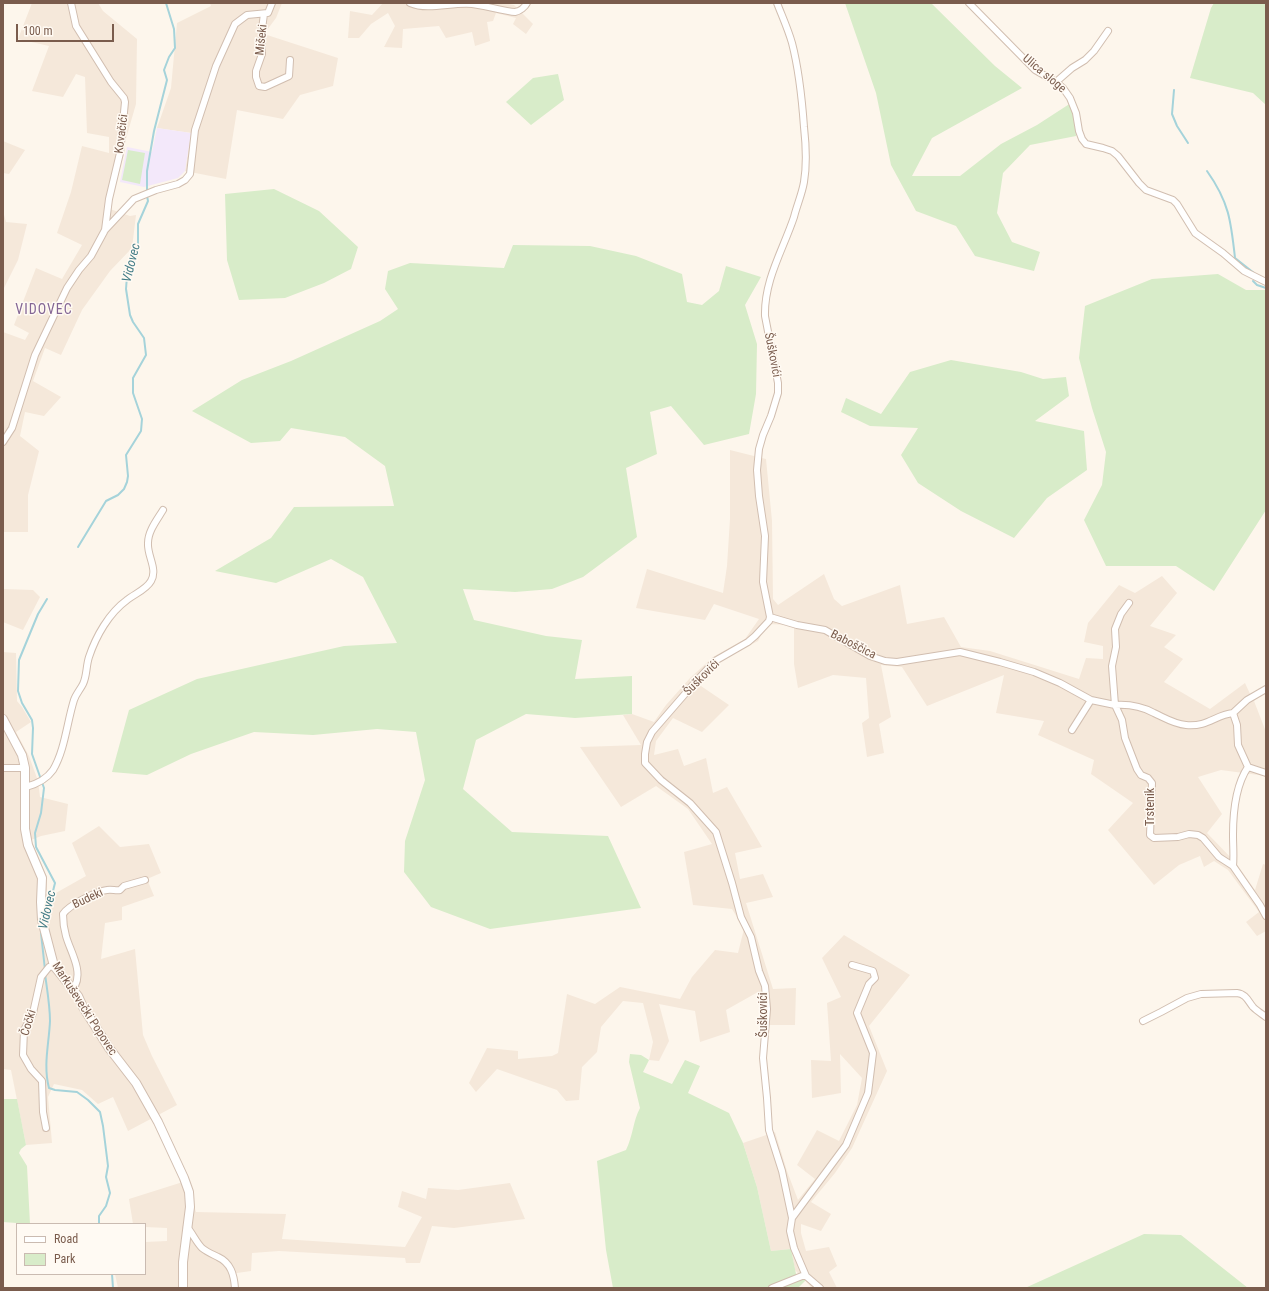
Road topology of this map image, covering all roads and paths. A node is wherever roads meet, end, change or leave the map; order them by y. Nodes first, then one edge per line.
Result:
1 (71, 3) edge
2 (272, 3) edge
3 (410, 3) edge
4 (527, 3) edge
5 (776, 3) edge
6 (969, 3) edge
7 (264, 14) junction
8 (1108, 31) dead end
9 (290, 60) dead end
10 (1056, 82) junction
11 (105, 230) junction
12 (1266, 282) edge
13 (3, 442) edge
14 (163, 510) dead end
15 (1129, 603) dead end
16 (770, 618) junction
17 (1266, 689) edge
18 (1091, 700) junction
19 (1115, 705) junction
20 (1233, 712) junction
21 (3, 719) edge
22 (1072, 730) dead end
23 (1248, 767) junction
24 (3, 768) edge
25 (25, 768) junction
26 (1266, 773) edge
27 (26, 787) junction
28 (1233, 866) junction
29 (145, 880) dead end
30 (1266, 916) edge
31 (852, 965) dead end
32 (54, 966) junction
33 (71, 988) junction
34 (1266, 1017) edge
35 (1143, 1021) dead end
36 (46, 1128) dead end
37 (792, 1218) junction
38 (187, 1227) junction
39 (806, 1276) junction
40 (183, 1288) edge
41 (235, 1288) edge
42 (772, 1288) edge
43 (820, 1288) edge

1 - 11 street, Kovačići
2 - 7 street
3 - 4 street
5 - 16 street, Šuškovići
6 - 10 street, Ulica sloge
7 - 9 street, Mišeki
7 - 11 street
8 - 10 street
10 - 12 street, Ulica sloge
11 - 13 street
14 - 27 street
15 - 19 street, Trstenik
16 - 18 street, Baboščica
16 - 37 street, Šuškovići
17 - 20 street
18 - 19 street
18 - 22 street
19 - 20 street
19 - 28 street, Trstenik
20 - 23 street
21 - 25 street, Markuševečki Popovec
23 - 26 street
23 - 28 street
24 - 25 street
25 - 27 street, Markuševečki Popovec
27 - 32 street, Markuševečki Popovec
28 - 30 street, Trstenik
29 - 33 street, Budeki
31 - 37 street
32 - 33 street, Markuševečki Popovec
32 - 36 street, Čočki
33 - 38 street, Markuševečki Popovec
34 - 35 street
37 - 39 street, Šuškovići
38 - 40 street, Markuševečki Popovec
38 - 41 street
39 - 42 street
39 - 43 street

